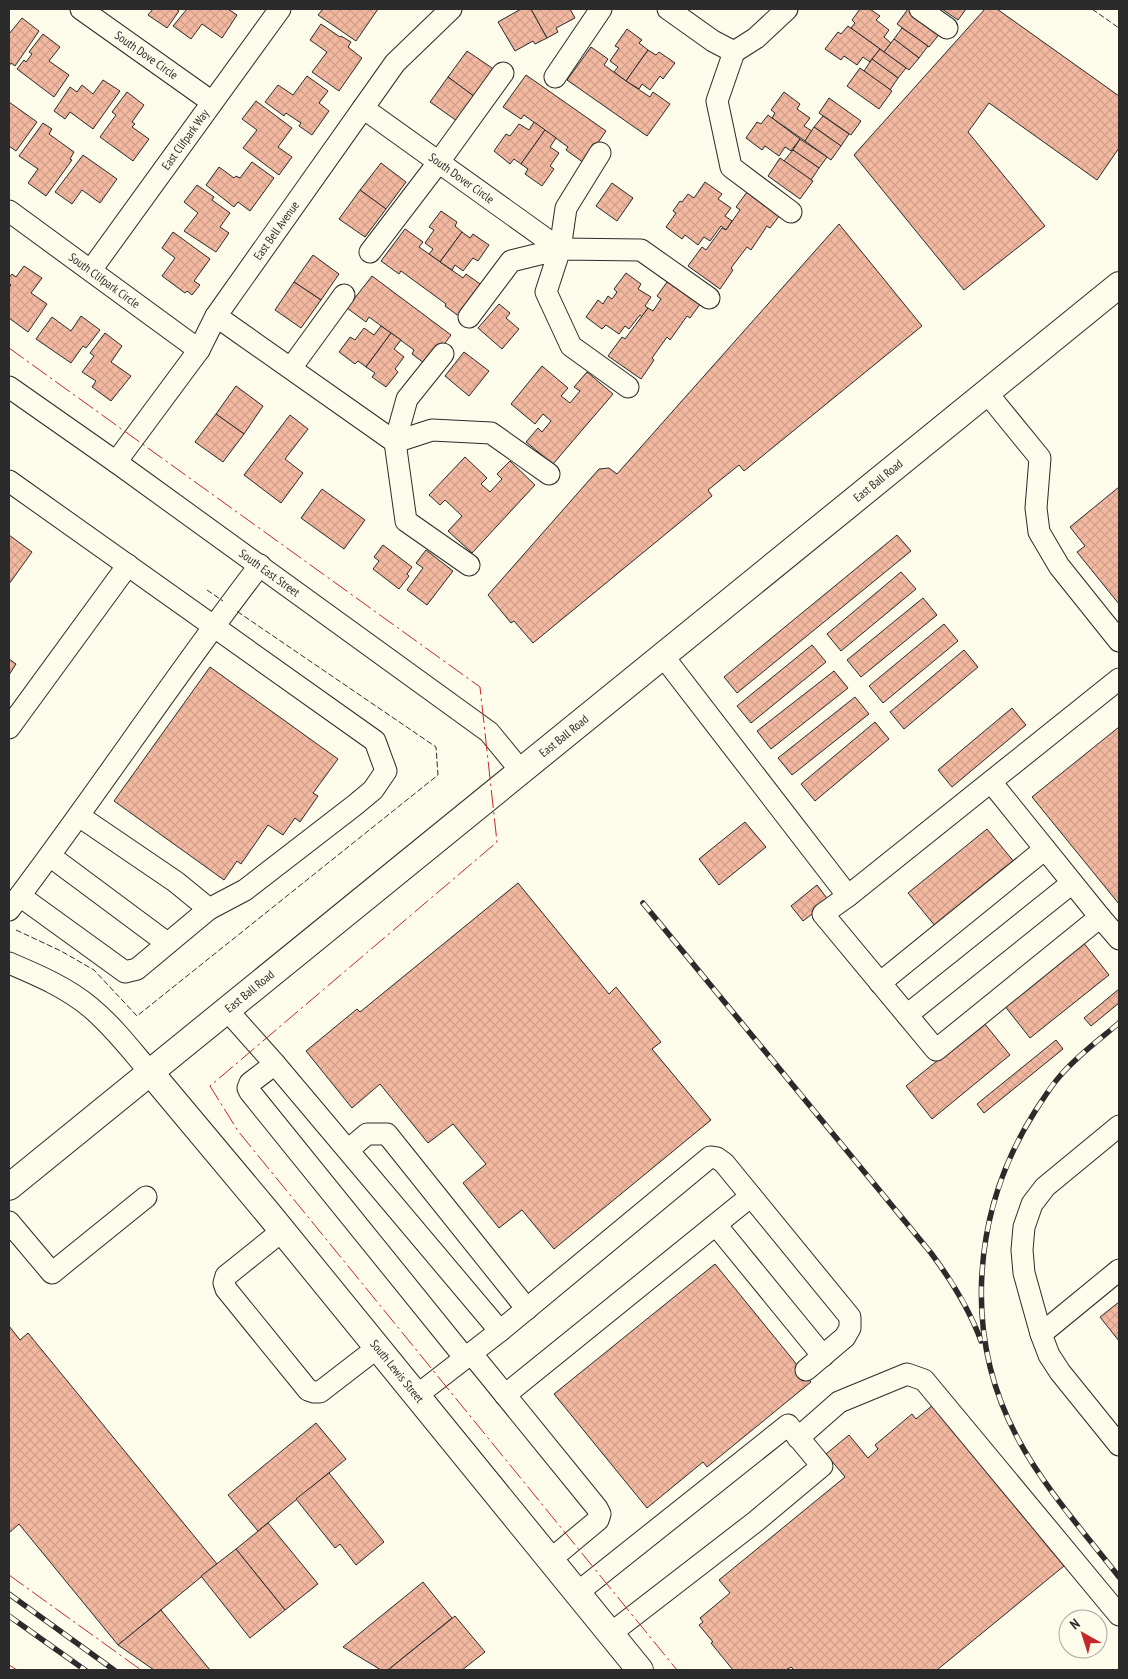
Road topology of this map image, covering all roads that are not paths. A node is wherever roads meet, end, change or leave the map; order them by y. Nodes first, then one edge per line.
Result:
1 (81, 9) edge
2 (280, 9) edge
3 (451, 9) edge
4 (601, 9) edge
5 (668, 9) edge
6 (787, 9) edge
7 (920, 9) edge
8 (946, 28) dead end
9 (734, 52) junction
10 (503, 73) dead end
11 (555, 77) dead end
12 (212, 102) junction
13 (363, 108) junction
14 (600, 153) dead end
15 (438, 163) junction
16 (9, 211) edge
17 (791, 212) dead end
18 (560, 249) junction
19 (370, 252) dead end
20 (91, 270) junction
21 (1119, 286) edge
22 (344, 295) dead end
23 (708, 298) dead end
24 (216, 316) junction
25 (470, 316) dead end
26 (199, 350) junction
27 (443, 354) dead end
28 (291, 368) junction
29 (9, 386) edge
30 (628, 388) dead end
31 (987, 392) junction
32 (396, 442) junction
33 (116, 462) junction
34 (549, 474) dead end
35 (9, 481) edge
36 (128, 565) junction
37 (260, 565) junction
38 (469, 565) dead end
39 (214, 626) junction
40 (1119, 641) edge
41 (663, 656) junction
42 (1119, 679) edge
43 (9, 728) edge
44 (521, 771) junction
45 (991, 782) junction
46 (79, 816) junction
47 (1045, 849) junction
48 (50, 856) junction
49 (1072, 883) junction
50 (848, 896) junction
51 (14, 903) edge
52 (209, 909) junction
53 (1100, 917) junction
54 (1119, 939) edge
55 (167, 943) junction
56 (9, 964) edge
57 (880, 983) junction
58 (227, 1010) junction
59 (907, 1015) junction
60 (275, 1064) junction
61 (150, 1072) junction
62 (1119, 1126) edge
63 (348, 1150) junction
64 (9, 1187) edge
65 (751, 1196) junction
66 (146, 1197) dead end
67 (9, 1222) edge
68 (716, 1225) junction
69 (282, 1231) junction
70 (1119, 1270) edge
71 (527, 1309) junction
72 (500, 1331) junction
73 (1041, 1334) junction
74 (377, 1348) junction
75 (468, 1356) junction
76 (823, 1356) junction
77 (806, 1370) dead end
78 (505, 1395) junction
79 (416, 1396) junction
80 (798, 1438) junction
81 (1119, 1445) edge
82 (550, 1560) junction
83 (577, 1593) junction
84 (1119, 1615) edge
85 (610, 1634) junction
86 (640, 1670) edge

1 - 12 street, South Dove Circle
2 - 12 street, East Clifpark Way
3 - 13 street, East Bell Avenue
4 - 11 street
5 - 9 street
6 - 9 street
7 - 8 street
9 - 17 street
10 - 15 street
12 - 20 street, East Clifpark Way
13 - 15 street, South Dover Circle
13 - 24 street, East Bell Avenue
14 - 18 street
15 - 18 street, South Dover Circle
15 - 19 street
16 - 20 street, South Clifpark Circle
18 - 23 street
18 - 25 street
18 - 30 street
20 - 26 street, South Clifpark Circle
21 - 31 main road, East Ball Road
22 - 28 street
24 - 26 street, East Bell Avenue
24 - 28 street
26 - 33 street, East Bell Avenue
27 - 32 street
28 - 32 street
29 - 33 street, South East Street
31 - 40 street
31 - 41 main road, East Ball Road
32 - 34 street
32 - 38 street
33 - 37 street, South East Street
35 - 36 street
36 - 39 street
36 - 43 street
37 - 39 street
37 - 44 street, South East Street
39 - 46 street
39 - 52 street
41 - 44 main road, East Ball Road
41 - 50 street
42 - 45 street
44 - 58 main road, East Ball Road
45 - 47 street
45 - 50 street
46 - 48 street
46 - 52 street
47 - 49 street
47 - 57 street
48 - 51 street
48 - 55 street
49 - 53 street
49 - 59 street
50 - 57 street
51 - 55 street
52 - 55 street
53 - 54 street
53 - 59 street
56 - 61 street
57 - 59 street
58 - 60 street
58 - 61 main road, East Ball Road
60 - 63 street
60 - 75 street
61 - 64 main road, East Ball Road
61 - 69 main road, South Lewis Street
62 - 73 street
63 - 71 street
63 - 72 street
65 - 68 street
65 - 71 street
65 - 76 street
66 - 67 street
68 - 76 street
68 - 78 street
69 - 74 main road, South Lewis Street
69 - 74 street
70 - 73 street
71 - 72 street
72 - 75 street
73 - 81 street
74 - 79 main road, South Lewis Street
75 - 78 street
75 - 79 street
76 - 77 street
78 - 82 street
79 - 82 main road, South Lewis Street
80 - 83 street
80 - 84 street
80 - 85 street
82 - 83 main road, South Lewis Street
83 - 85 main road, South Lewis Street
85 - 86 main road, South Lewis Street

